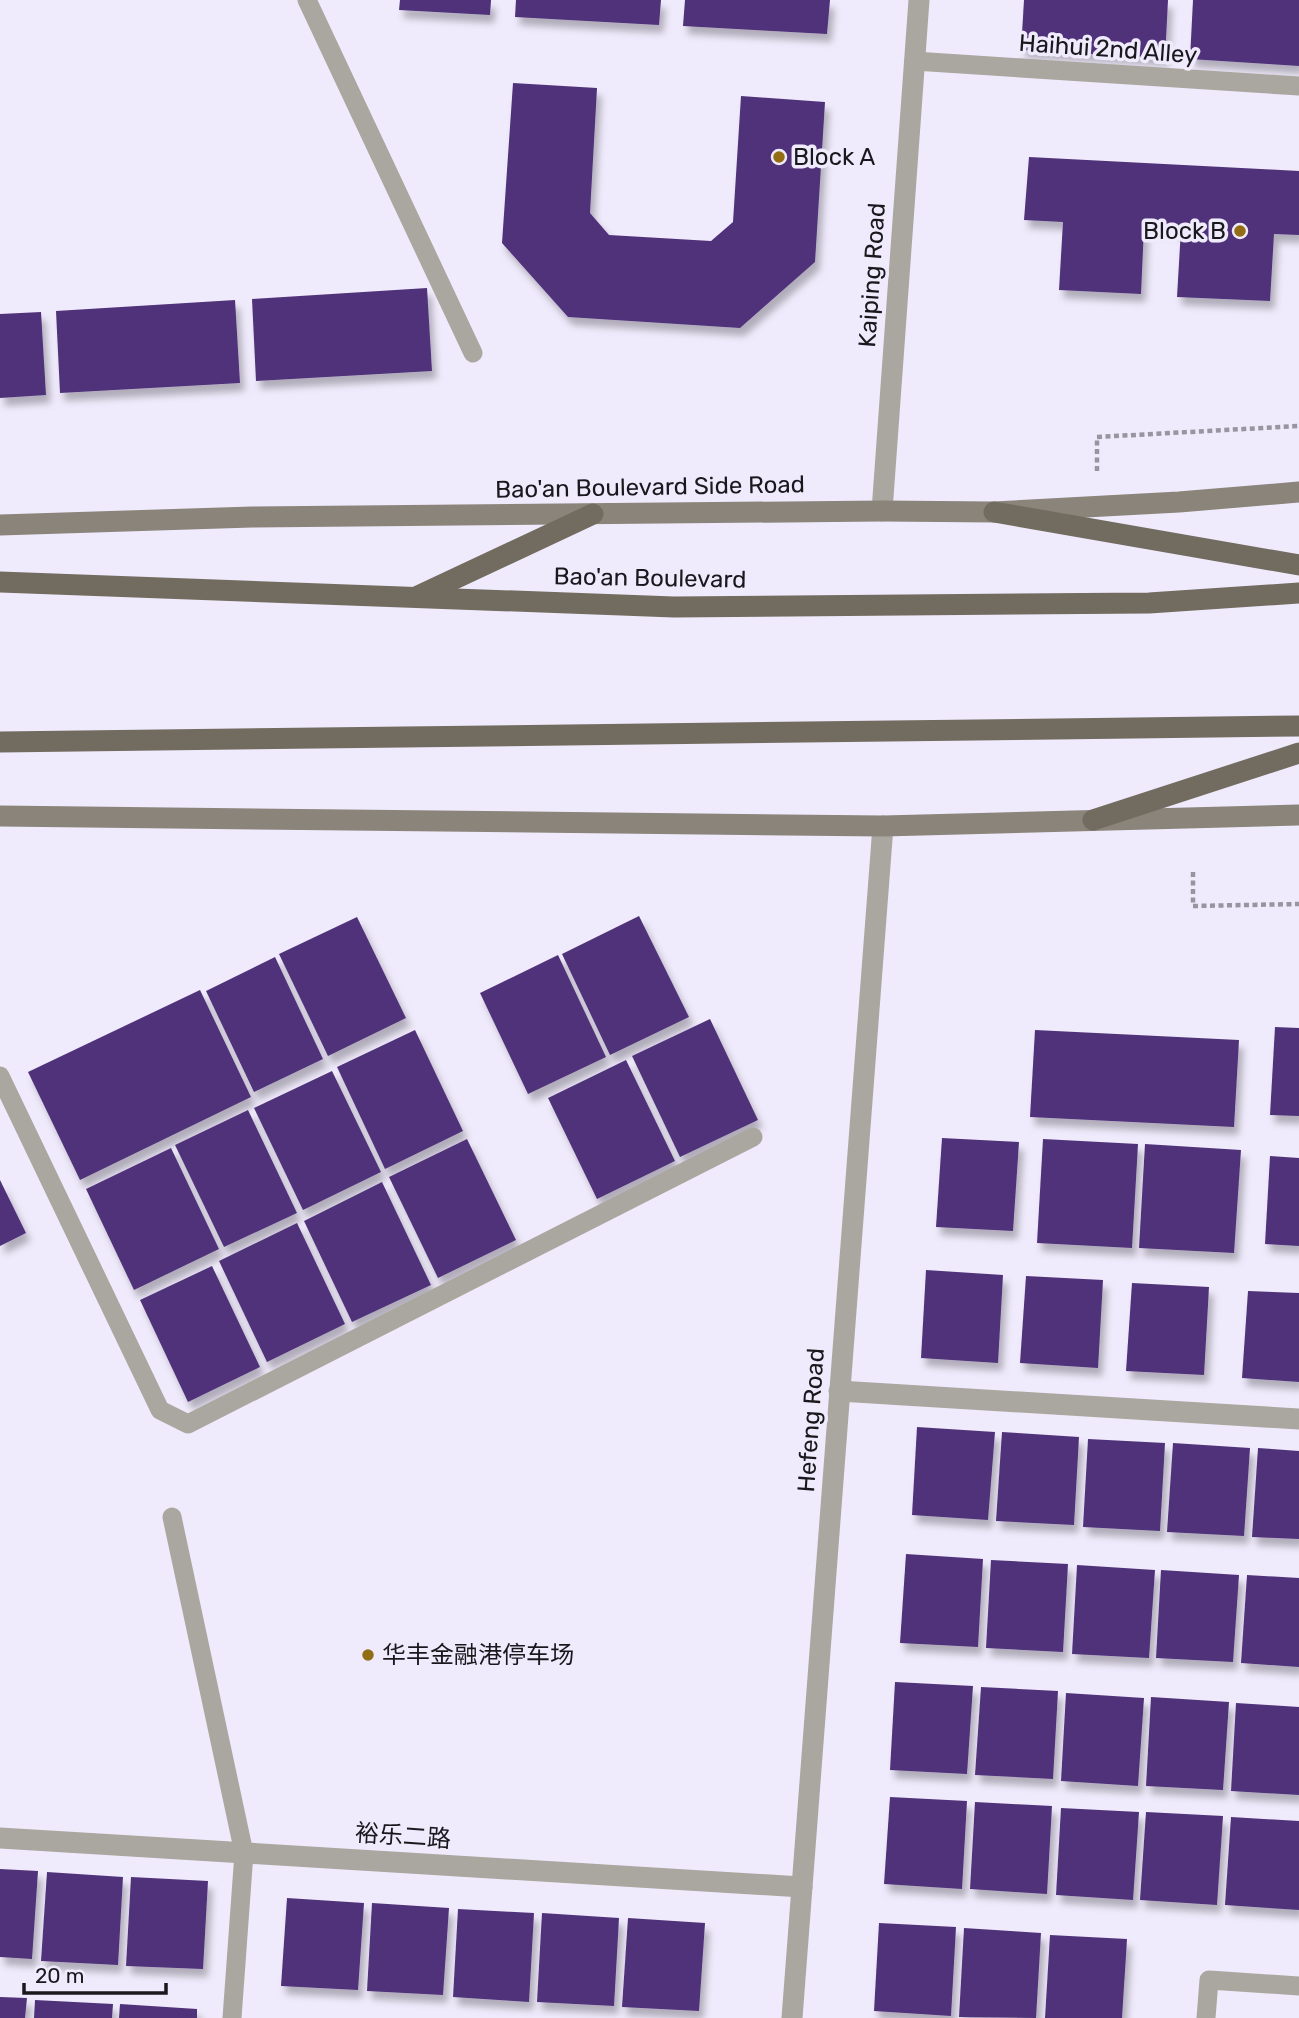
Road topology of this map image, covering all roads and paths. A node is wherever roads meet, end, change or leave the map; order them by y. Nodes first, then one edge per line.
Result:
1 (307, 0) edge
2 (919, 0) edge
3 (914, 61) junction
4 (1299, 86) edge
5 (473, 353) dead end
6 (1299, 426) edge
7 (1098, 475) dead end
8 (1299, 492) edge
9 (882, 511) junction
10 (994, 512) junction
11 (593, 514) junction
12 (0, 525) edge
13 (1299, 565) edge
14 (0, 582) edge
15 (1299, 593) edge
16 (414, 598) junction
17 (1299, 726) edge
18 (0, 741) edge
19 (1299, 753) edge
20 (1299, 815) edge
21 (0, 816) edge
22 (1093, 820) junction
23 (883, 827) junction
24 (1193, 872) dead end
25 (1299, 904) edge
26 (0, 1076) edge
27 (752, 1137) dead end
28 (839, 1391) junction
29 (1299, 1419) edge
30 (173, 1517) dead end
31 (0, 1838) edge
32 (244, 1853) junction
33 (802, 1887) junction
34 (1299, 1986) edge
35 (232, 2018) edge
36 (792, 2018) edge
37 (1206, 2018) edge

1 - 5 lane
2 - 3 street, Kaiping Road
3 - 4 lane, Haihui 2nd Alley
3 - 9 street, Kaiping Road
6 - 7 path
8 - 10 main road, Bao'an Boulevard Side Road
9 - 10 main road, Bao'an Boulevard Side Road
9 - 11 main road, Bao'an Boulevard Side Road
10 - 13 main road
11 - 12 main road, Bao'an Boulevard Side Road
11 - 16 main road
14 - 16 main road, Bao'an Boulevard
15 - 16 main road, Bao'an Boulevard
17 - 18 main road
19 - 22 main road
20 - 22 main road
21 - 23 main road
22 - 23 main road
23 - 28 street, Hefeng Road
24 - 25 path
26 - 27 lane
28 - 29 street
28 - 33 street, Hefeng Road
30 - 32 lane
31 - 32 street, 裕乐二路
32 - 33 street, 裕乐二路
32 - 35 lane
33 - 36 street, Hefeng Road
34 - 37 lane

